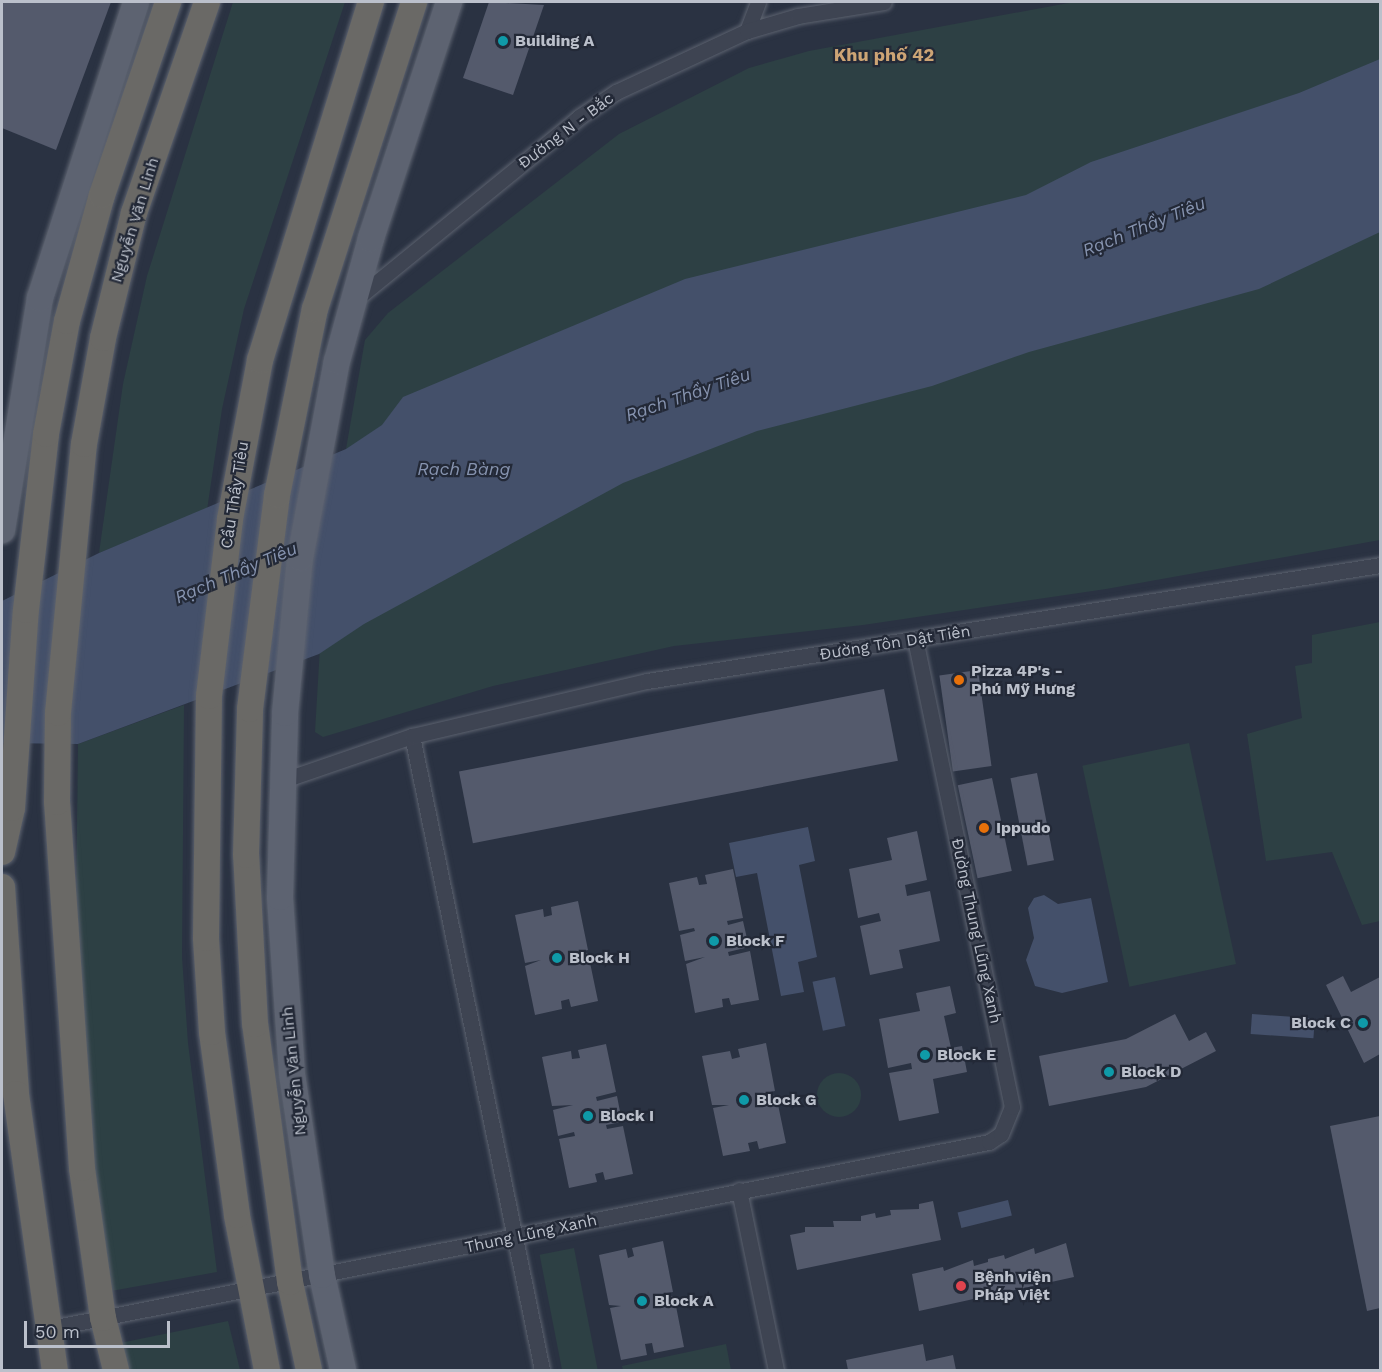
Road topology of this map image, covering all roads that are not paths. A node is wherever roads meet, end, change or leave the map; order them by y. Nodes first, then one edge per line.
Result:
1 (136, 2) edge
2 (168, 2) edge
3 (207, 2) edge
4 (371, 2) edge
5 (414, 2) edge
6 (449, 2) edge
7 (758, 2) edge
8 (884, 2) edge
9 (747, 32) junction
10 (351, 303) junction
11 (2, 530) edge
12 (1380, 565) edge
13 (915, 640) junction
14 (412, 736) junction
15 (281, 774) junction
16 (2, 852) edge
17 (2, 887) edge
18 (2, 917) edge
19 (739, 1190) junction
20 (516, 1238) junction
21 (322, 1275) junction
22 (290, 1282) junction
23 (249, 1290) junction
24 (103, 1318) junction
25 (46, 1329) junction
26 (55, 1371) edge
27 (116, 1371) edge
28 (267, 1371) edge
29 (309, 1371) edge
30 (343, 1371) edge
31 (542, 1371) edge
32 (776, 1371) edge

1 - 11 main road
2 - 16 highway
3 - 24 highway, Nguyễn Văn Linh
4 - 23 highway, Cầu Thầy Tiêu
5 - 22 highway, Nguyễn Văn Linh
6 - 10 main road
7 - 9 street
8 - 9 street, Đường N - Bắc
9 - 10 street, Đường N - Bắc
10 - 15 main road
12 - 13 street, Đường Tôn Dật Tiên
13 - 14 street, Đường Tôn Dật Tiên
13 - 19 street, Đường Thung Lũng Xanh
14 - 15 street, Đường Tôn Dật Tiên
14 - 20 street
15 - 21 main road, Nguyễn Văn Linh
17 - 18 highway
18 - 25 highway
19 - 20 street, Thung Lũng Xanh
19 - 32 street
20 - 21 street, Thung Lũng Xanh
20 - 31 street
21 - 22 street, Thung Lũng Xanh
21 - 30 main road, Nguyễn Văn Linh
22 - 23 street, Thung Lũng Xanh
22 - 29 highway, Nguyễn Văn Linh
23 - 24 street, Thung Lũng Xanh
23 - 28 highway
24 - 25 street, Thung Lũng Xanh
24 - 27 highway
25 - 26 highway

